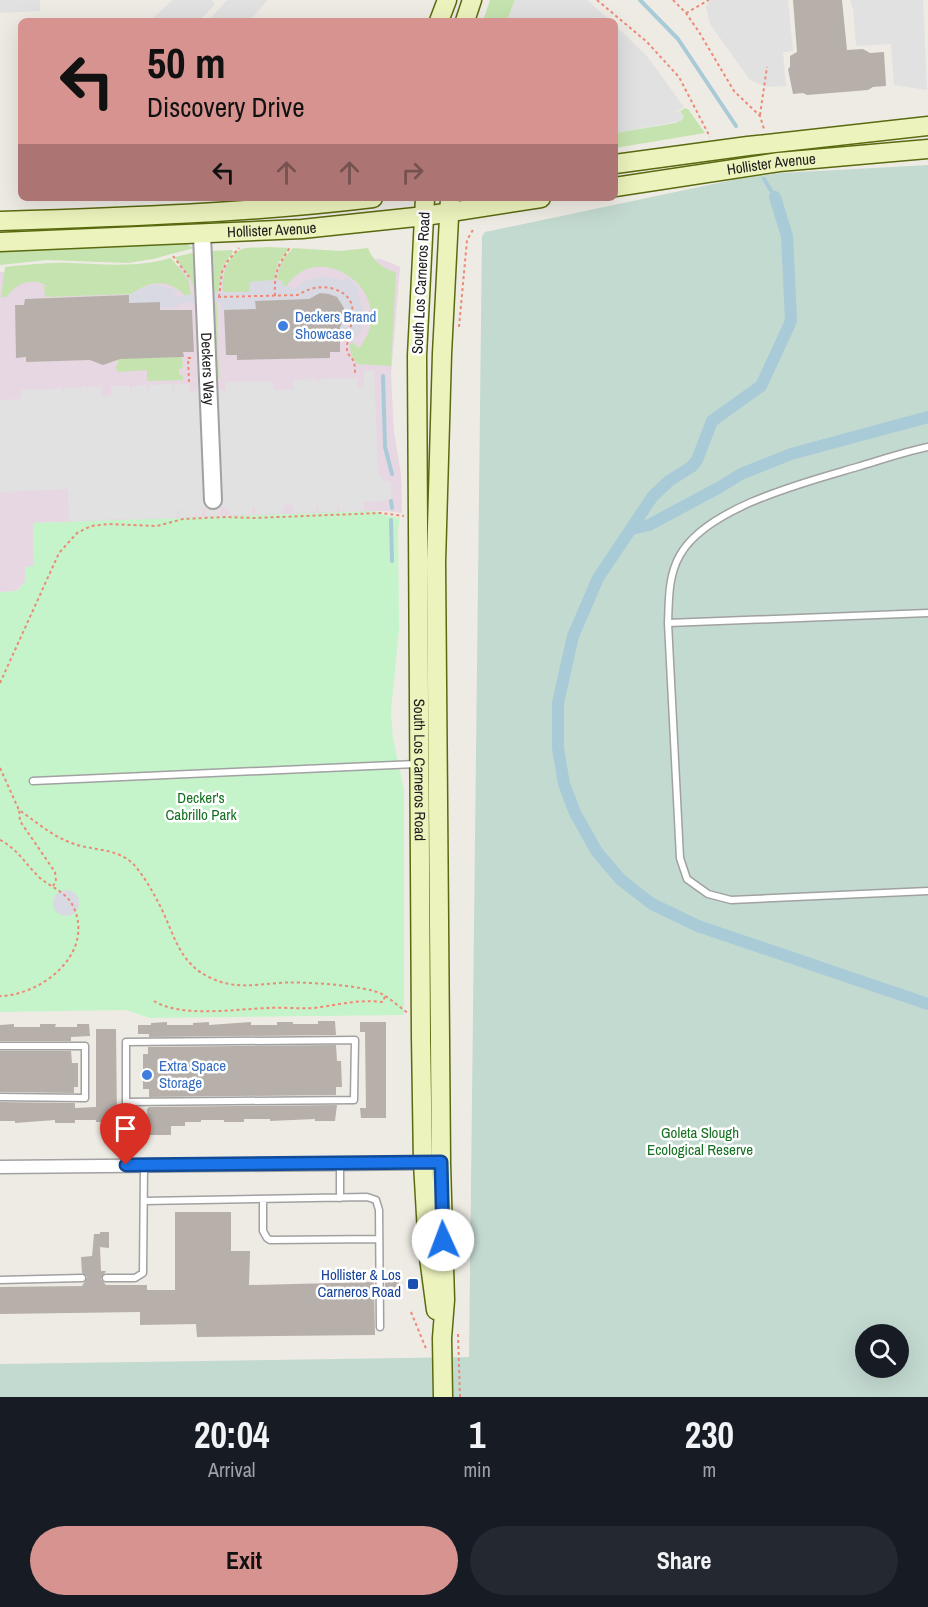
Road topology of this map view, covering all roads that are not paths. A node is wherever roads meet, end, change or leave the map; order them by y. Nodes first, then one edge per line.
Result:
1 (447, 0) edge
2 (472, 0) edge
3 (440, 18) edge
4 (466, 18) edge
5 (928, 126) edge
6 (928, 149) edge
7 (618, 164) edge
8 (618, 187) edge
9 (348, 201) edge
10 (425, 201) edge
11 (502, 201) edge
12 (450, 205) edge
13 (425, 216) junction
14 (0, 221) edge
15 (202, 235) junction
16 (0, 242) edge
17 (928, 447) edge
18 (213, 500) dead end
19 (928, 613) edge
20 (668, 622) junction
21 (420, 764) junction
22 (33, 781) dead end
23 (928, 891) edge
24 (0, 1046) edge
25 (0, 1097) edge
26 (126, 1102) junction
27 (432, 1163) junction
28 (340, 1164) junction
29 (126, 1165) junction
30 (144, 1165) junction
31 (0, 1167) edge
32 (340, 1198) junction
33 (263, 1199) junction
34 (144, 1201) junction
35 (379, 1239) junction
36 (82, 1278) dead end
37 (106, 1278) dead end
38 (0, 1280) edge
39 (380, 1327) dead end
40 (443, 1397) edge

1 - 3 main road
2 - 4 main road
5 - 7 main road, Hollister Avenue
6 - 8 main road, Hollister Avenue
9 - 14 main road, Hollister Avenue
10 - 13 main road, South Los Carneros Road
11 - 12 main road, Hollister Avenue
12 - 13 main road, Hollister Avenue
12 - 27 main road, South Los Carneros Road
13 - 15 main road, Hollister Avenue
13 - 21 main road, South Los Carneros Road
15 - 16 main road, Hollister Avenue
15 - 18 street, Deckers Way
17 - 20 lane
19 - 20 lane
20 - 23 lane
21 - 22 lane
21 - 27 main road, South Los Carneros Road
24 - 25 lane
26 - 26 lane
26 - 29 lane
27 - 28 street
27 - 40 main road, South Los Carneros Road
28 - 30 street
28 - 32 lane
29 - 30 street
29 - 31 street
30 - 34 lane
32 - 33 lane
32 - 35 lane
33 - 34 lane
33 - 35 lane
34 - 37 lane
35 - 39 lane
36 - 38 lane

